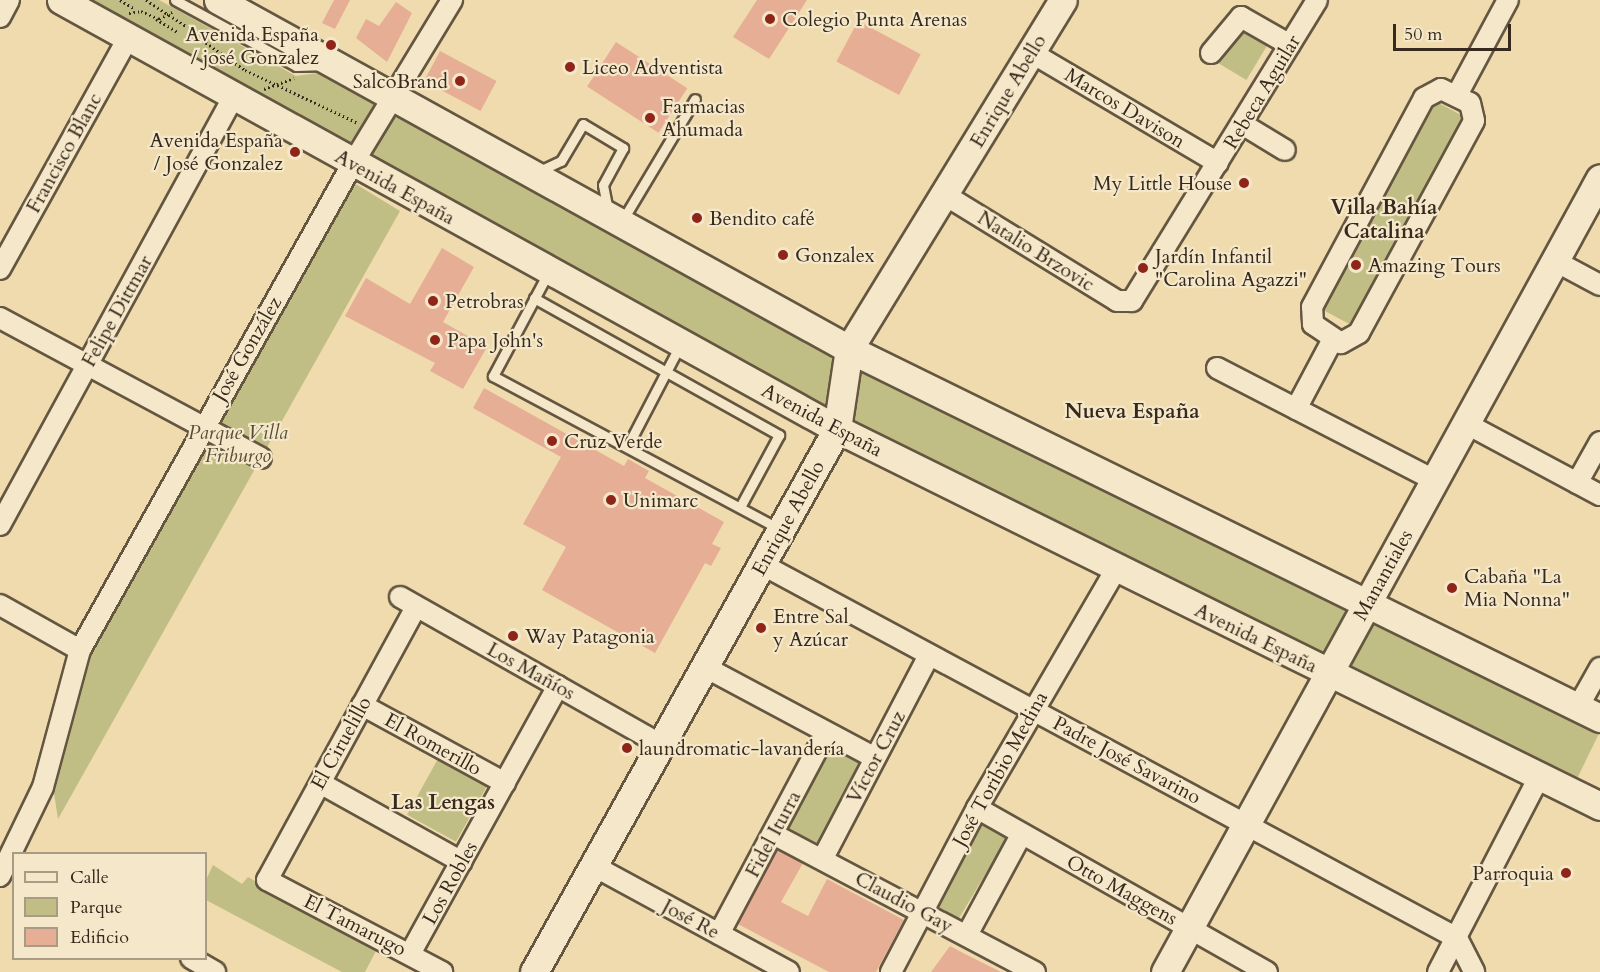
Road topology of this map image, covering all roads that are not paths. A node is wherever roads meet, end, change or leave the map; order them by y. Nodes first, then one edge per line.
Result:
1 (9, 0) edge
2 (61, 0) edge
3 (452, 0) edge
4 (1063, 0) edge
5 (1317, 0) edge
6 (1508, 0) edge
7 (176, 1) edge
8 (223, 1) edge
9 (0, 17) edge
10 (122, 34) junction
11 (1290, 45) junction
12 (1032, 53) junction
13 (1211, 53) dead end
14 (333, 64) junction
15 (245, 95) junction
16 (1457, 95) junction
17 (393, 98) junction
18 (695, 99) dead end
19 (1242, 124) junction
20 (1285, 150) dead end
21 (352, 163) junction
22 (1218, 163) junction
23 (531, 175) junction
24 (1600, 178) edge
25 (945, 195) junction
26 (615, 221) junction
27 (1555, 261) junction
28 (0, 269) edge
29 (549, 271) junction
30 (1600, 285) edge
31 (534, 298) junction
32 (1128, 303) joint
33 (0, 318) edge
34 (1333, 339) junction
35 (681, 344) junction
36 (849, 349) junction
37 (87, 365) junction
38 (1217, 368) dead end
39 (666, 372) junction
40 (1296, 409) junction
41 (1465, 423) junction
42 (202, 427) junction
43 (837, 429) junction
44 (1600, 442) edge
45 (627, 447) junction
46 (261, 458) dead end
47 (1434, 480) junction
48 (1577, 483) junction
49 (1600, 495) edge
50 (740, 507) junction
51 (0, 525) edge
52 (782, 530) junction
53 (763, 565) junction
54 (1116, 569) junction
55 (408, 602) joint
56 (1366, 604) junction
57 (0, 605) edge
58 (80, 650) junction
59 (929, 655) junction
60 (703, 666) junction
61 (1600, 668) edge
62 (1329, 674) junction
63 (558, 686) junction
64 (362, 705) junction
65 (1033, 709) junction
66 (1589, 712) edge
67 (826, 733) junction
68 (662, 745) junction
69 (875, 758) junction
70 (1539, 777) junction
71 (320, 783) junction
72 (505, 783) junction
73 (1600, 807) edge
74 (977, 808) junction
75 (1246, 825) junction
76 (773, 834) junction
77 (1021, 835) junction
78 (15, 852) edge
79 (823, 858) junction
80 (12, 859) edge
81 (462, 862) junction
82 (592, 866) junction
83 (0, 876) edge
84 (267, 880) joint
85 (923, 911) junction
86 (1190, 928) junction
87 (719, 934) junction
88 (967, 935) junction
89 (1457, 938) junction
90 (410, 954) junction
91 (194, 960) edge
92 (1028, 970) edge
93 (215, 972) edge
94 (442, 972) edge
95 (534, 972) edge
96 (789, 972) edge
97 (891, 972) edge
98 (1165, 972) edge
99 (1267, 972) edge
100 (1438, 972) edge
101 (1474, 972) edge

1 - 9 street
2 - 10 main road, Avenida España
3 - 17 street, José González
4 - 12 main road, Enrique Abello
5 - 11 street, Rebeca Aguilar
6 - 16 street
7 - 14 lane
8 - 14 main road
10 - 15 main road, Avenida España
10 - 28 street, Francisco Blanc
11 - 13 street
11 - 19 street, Rebeca Aguilar
12 - 22 street, Marcos Davison
12 - 25 main road, Enrique Abello
14 - 17 main road
15 - 21 main road, Avenida España
15 - 37 street, Felipe Dittmar
16 - 34 street
16 - 34 street
17 - 21 street, José González
17 - 23 main road
18 - 26 lane
19 - 20 street
19 - 22 street, Rebeca Aguilar
21 - 29 main road, Avenida España
21 - 42 street, José González
22 - 32 street, Rebeca Aguilar
23 - 26 main road
23 - 26 lane
24 - 27 main road, Manantiales
25 - 32 street, Natalio Brzovic
25 - 36 main road, Enrique Abello
26 - 36 main road
27 - 30 street
27 - 41 main road, Manantiales
29 - 31 lane
29 - 35 main road, Avenida España
31 - 39 lane
31 - 45 lane
33 - 37 street
34 - 40 street
35 - 39 lane
35 - 43 main road, Avenida España
36 - 43 main road, Enrique Abello
36 - 56 main road
37 - 42 street
37 - 51 street, Felipe Dittmar
38 - 40 street
39 - 45 lane
39 - 50 lane
40 - 47 street
41 - 47 main road, Manantiales
41 - 48 street
42 - 46 street
42 - 58 street, José González
43 - 52 main road, Enrique Abello
43 - 54 main road, Avenida España
44 - 48 street
45 - 50 lane
47 - 56 main road, Manantiales
48 - 49 street
50 - 52 lane
52 - 53 main road, Enrique Abello
53 - 59 street, Padre José Savarino
53 - 60 main road, Enrique Abello
54 - 62 main road, Avenida España
54 - 65 street, José Toribio Medina
55 - 63 street, Los Mañíos
55 - 64 street, El Ciruelillo
56 - 62 main road, Manantiales
56 - 66 main road
57 - 58 street
58 - 78 street, José González
59 - 65 street, Padre José Savarino
59 - 69 street, Víctor Cruz
60 - 67 street
60 - 68 main road, Enrique Abello
61 - 66 street
62 - 70 main road, Avenida España
62 - 75 main road, Manantiales
63 - 68 street, Los Mañíos
63 - 72 street, Los Robles
64 - 71 street, El Ciruelillo
64 - 72 street, El Romerillo
65 - 74 street, José Toribio Medina
65 - 75 street, Padre José Savarino
67 - 69 street
67 - 76 street, Fidel Iturra
68 - 82 main road, Enrique Abello
69 - 79 street, Víctor Cruz
70 - 73 main road, Avenida España
70 - 89 street
71 - 81 street
71 - 84 street, El Ciruelillo
72 - 81 street, Los Robles
74 - 77 street, Otto Maggens
74 - 85 street, José Toribio Medina
75 - 86 main road, Manantiales
75 - 89 street, Padre José Savarino
76 - 79 street, Claudio Gay
76 - 87 street, Fidel Iturra
77 - 86 street, Otto Maggens
77 - 88 street
79 - 85 street, Claudio Gay
80 - 83 street, José González
81 - 90 street, Los Robles
82 - 87 street, José Re
82 - 95 main road, Enrique Abello
84 - 90 street, El Tamarugo
85 - 88 street, Claudio Gay
85 - 97 street, José Toribio Medina
86 - 98 main road, Manantiales
86 - 99 street, Otto Maggens
87 - 96 street, José Re
88 - 92 street, Claudio Gay
89 - 100 street
89 - 101 street
90 - 94 street, El Tamarugo
91 - 93 street

